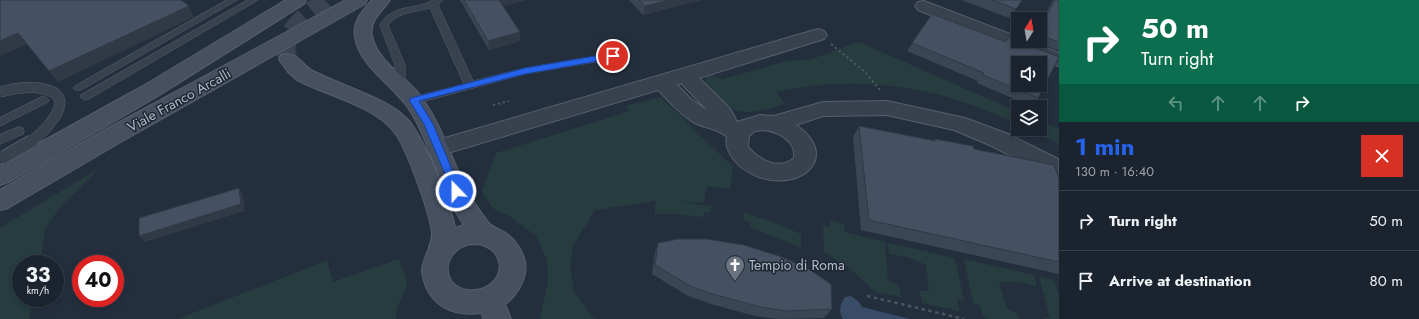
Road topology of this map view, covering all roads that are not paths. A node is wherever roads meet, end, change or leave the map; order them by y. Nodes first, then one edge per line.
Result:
1 (233, 0) edge
2 (254, 0) edge
3 (298, 0) edge
4 (359, 0) edge
5 (382, 0) edge
6 (436, 2) edge
7 (924, 6) dead end
8 (818, 35) road end
9 (613, 56) dead end
10 (288, 58) tunnel mouth
11 (1059, 60) edge
12 (684, 75) junction
13 (661, 81) junction
14 (469, 84) junction
15 (400, 86) junction
16 (0, 92) edge
17 (0, 122) edge
18 (773, 124) junction
19 (0, 127) edge
20 (733, 131) junction
21 (0, 135) edge
22 (0, 140) edge
23 (438, 148) junction
24 (1, 164) edge
25 (1059, 171) edge
26 (0, 200) edge
27 (482, 234) junction
28 (442, 250) junction
29 (494, 309) edge

1 - 2 lane
3 - 24 street, Viale Franco Arcalli
4 - 26 street, Viale Franco Arcalli
5 - 15 street
6 - 14 lane
6 - 15 lane
7 - 11 street
8 - 12 street
9 - 14 lane
10 - 28 street
12 - 13 street
12 - 20 street
13 - 20 street
13 - 23 street
14 - 15 lane
15 - 23 street
16 - 24 lane, bridge
17 - 19 lane
18 - 20 street
18 - 20 street
18 - 25 street
21 - 22 lane
23 - 27 street
27 - 28 street
27 - 29 street
28 - 29 street

